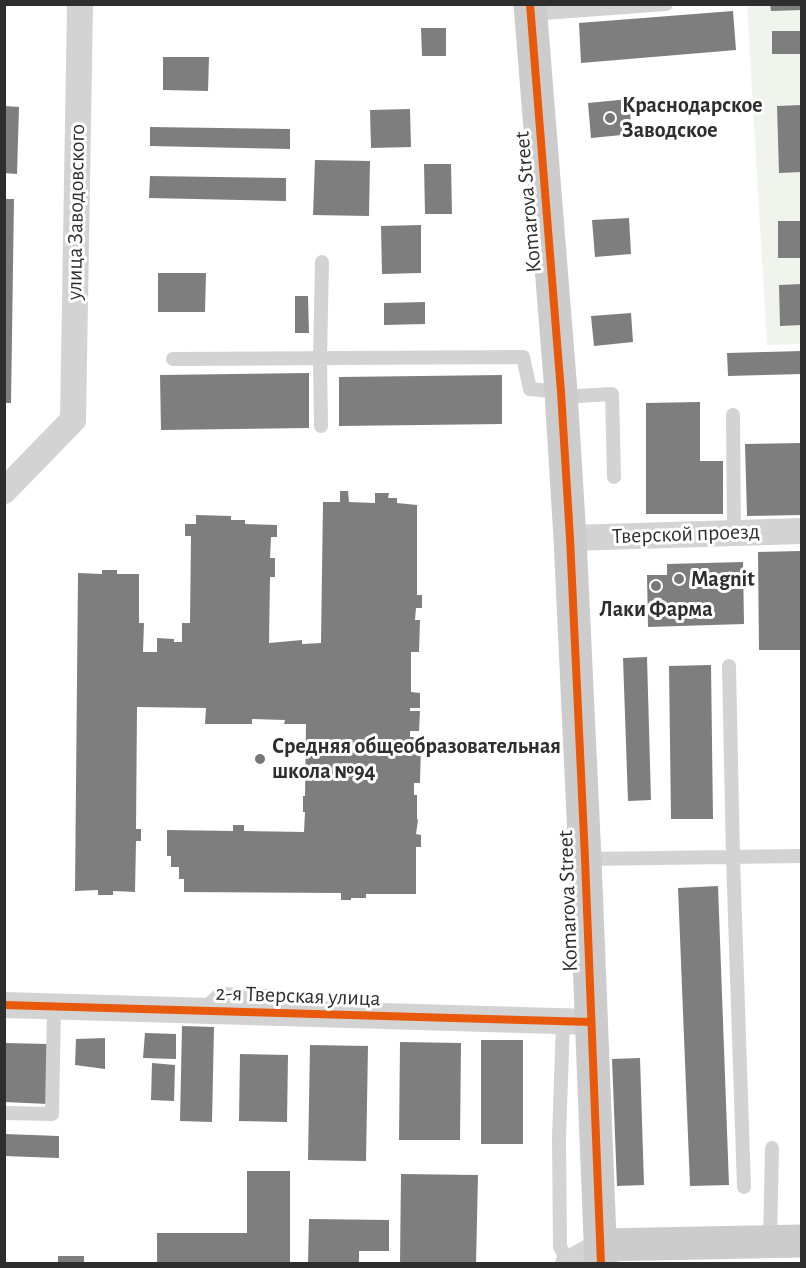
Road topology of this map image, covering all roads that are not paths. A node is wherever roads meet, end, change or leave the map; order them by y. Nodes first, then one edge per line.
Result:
1 (80, 4) edge
2 (666, 4) edge
3 (530, 9) edge
4 (322, 262) dead end
5 (173, 359) dead end
6 (320, 359) junction
7 (561, 394) junction
8 (733, 416) dead end
9 (321, 426) dead end
10 (614, 477) dead end
11 (4, 491) edge
12 (801, 531) edge
13 (734, 533) junction
14 (570, 538) junction
15 (729, 666) dead end
16 (801, 856) edge
17 (733, 857) junction
18 (585, 859) junction
19 (4, 1005) edge
20 (54, 1007) junction
21 (576, 1021) junction
22 (4, 1113) edge
23 (772, 1148) dead end
24 (744, 1187) dead end
25 (786, 1241) edge
26 (601, 1254) edge
27 (569, 1263) edge

1 - 11 street, улица Заводовского
2 - 3 lane
3 - 7 street, Komarova Street
4 - 6 lane
5 - 6 lane
6 - 7 lane
6 - 9 lane
7 - 10 lane
7 - 14 street, Komarova Street
8 - 13 lane
12 - 13 street, Тверской проезд
13 - 14 street, Тверской проезд
14 - 18 street, Komarova Street
15 - 17 lane
16 - 17 lane
17 - 18 lane
17 - 24 lane
18 - 21 street, Komarova Street
19 - 20 street, 2-я Тверская улица
20 - 21 street, 2-я Тверская улица
20 - 22 lane
21 - 26 street, Komarova Street
21 - 27 lane
23 - 25 lane
25 - 26 street
26 - 27 street

